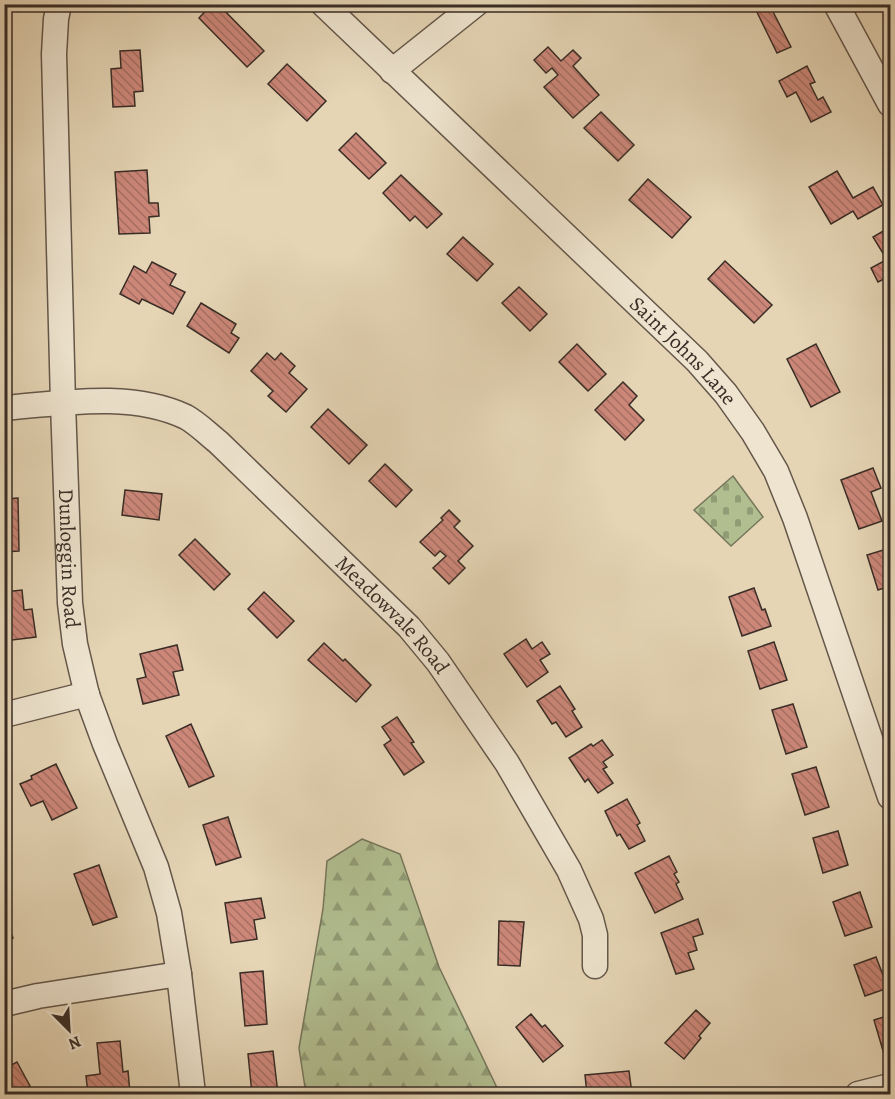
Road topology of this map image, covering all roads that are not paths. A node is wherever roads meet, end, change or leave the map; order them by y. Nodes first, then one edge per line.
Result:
1 (60, 4) edge
2 (323, 4) edge
3 (476, 4) edge
4 (836, 4) edge
5 (392, 71) junction
6 (891, 104) edge
7 (63, 403) junction
8 (4, 408) edge
9 (87, 693) junction
10 (4, 715) edge
11 (891, 797) edge
12 (595, 966) dead end
13 (179, 974) junction
14 (4, 1004) edge
15 (891, 1086) edge
16 (193, 1095) edge
17 (858, 1095) edge

1 - 7 street, Dunloggin Road
2 - 5 street, Saint Johns Lane
3 - 5 street
4 - 6 street
5 - 11 street, Saint Johns Lane
7 - 8 street, Meadowvale Road
7 - 9 street, Dunloggin Road
7 - 12 street, Meadowvale Road
9 - 10 street
9 - 13 street, Dunloggin Road
13 - 14 street
13 - 16 street, Dunloggin Road
15 - 17 street

